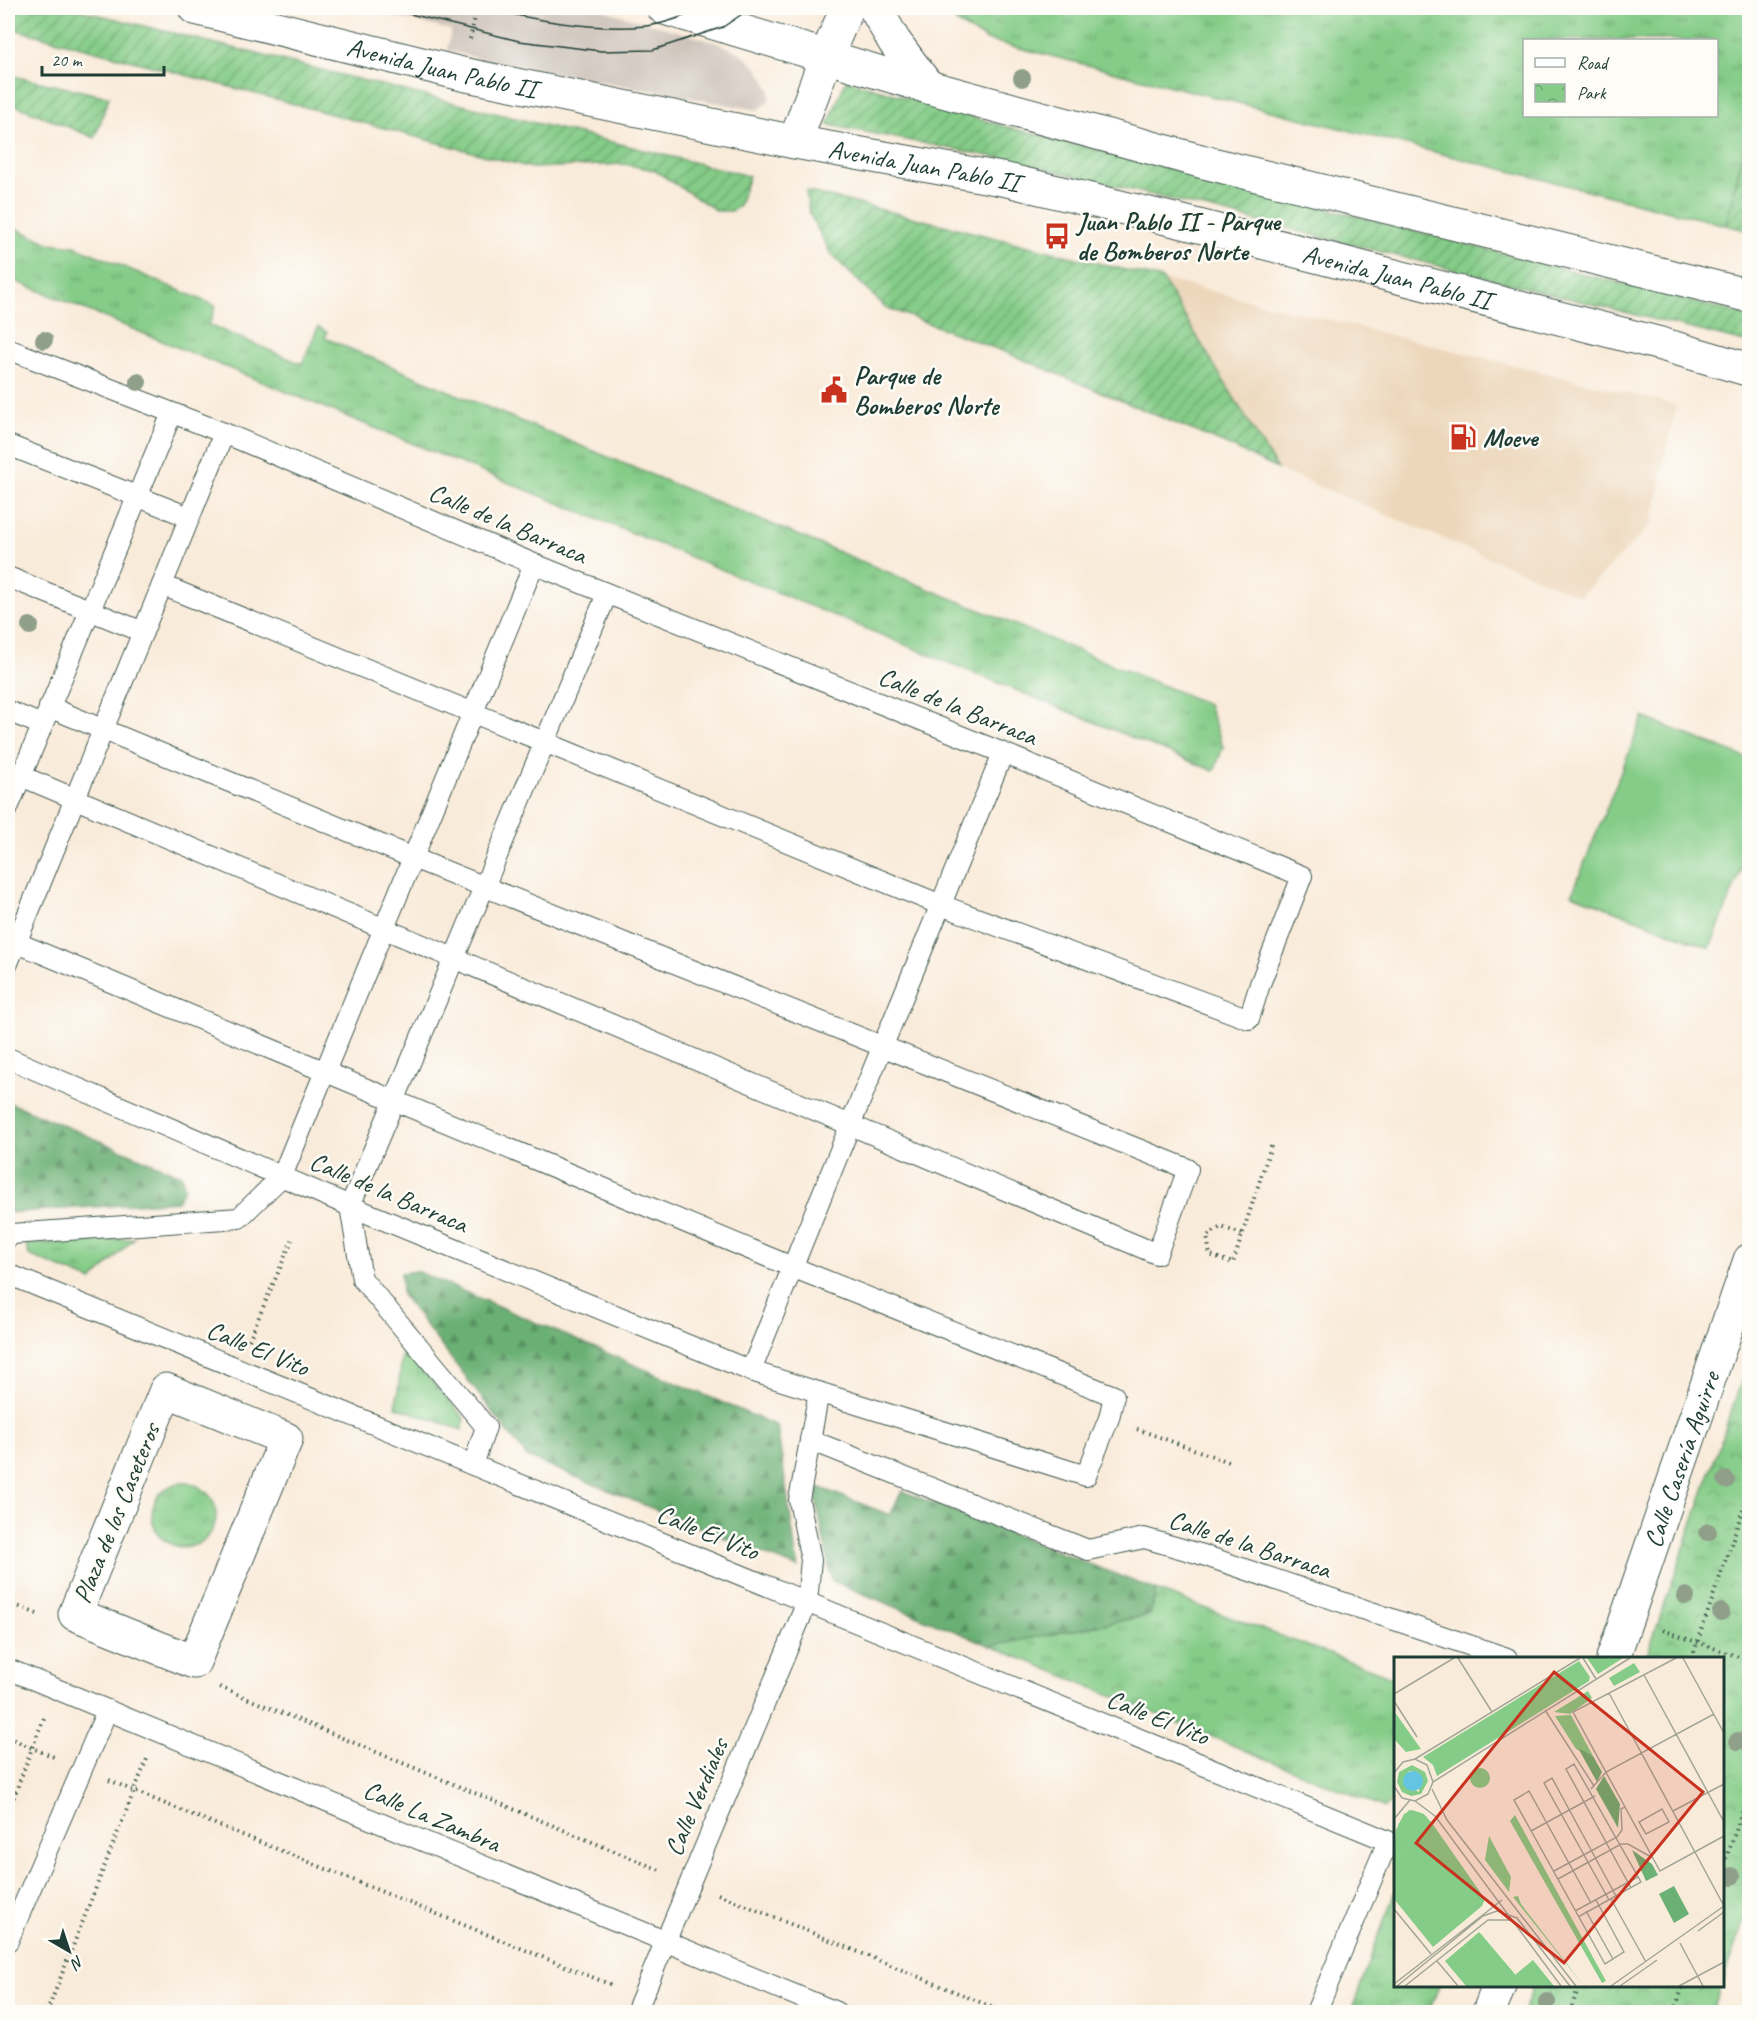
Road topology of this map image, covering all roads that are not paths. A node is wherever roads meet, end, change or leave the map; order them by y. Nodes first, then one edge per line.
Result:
1 (195, 8) edge
2 (664, 8) edge
3 (847, 8) edge
4 (875, 8) edge
5 (826, 57) junction
6 (928, 87) junction
7 (795, 142) junction
8 (1749, 296) edge
9 (8, 349) edge
10 (1749, 370) edge
11 (171, 413) junction
12 (224, 433) junction
13 (8, 445) edge
14 (137, 496) junction
15 (189, 517) junction
16 (534, 564) junction
17 (8, 577) edge
18 (162, 585) junction
19 (608, 594) junction
20 (90, 610) junction
21 (143, 632) junction
22 (8, 711) edge
23 (473, 712) junction
24 (46, 716) junction
25 (103, 729) junction
26 (545, 742) junction
27 (1003, 753) junction
28 (21, 776) junction
29 (75, 797) junction
30 (8, 808) edge
31 (413, 858) junction
32 (484, 886) junction
33 (941, 905) junction
34 (385, 928) junction
35 (12, 941) edge
36 (454, 957) junction
37 (8, 963) edge
38 (883, 1047) junction
39 (8, 1058) edge
40 (326, 1072) junction
41 (394, 1100) junction
42 (849, 1123) junction
43 (282, 1176) junction
44 (350, 1206) junction
45 (8, 1238) edge
46 (1749, 1260) edge
47 (792, 1267) junction
48 (8, 1274) edge
49 (751, 1371) junction
50 (819, 1392) junction
51 (286, 1439) joint
52 (810, 1440) junction
53 (473, 1465) junction
54 (807, 1602) junction
55 (1501, 1657) edge
56 (1613, 1657) edge
57 (8, 1670) edge
58 (107, 1711) junction
59 (8, 1941) edge
60 (666, 1942) junction
61 (1499, 1987) edge
62 (639, 2005) edge
63 (836, 2013) edge
64 (1316, 2013) edge
65 (1490, 2013) edge

1 - 7 main road, Avenida Juan Pablo II
2 - 5 main road
3 - 5 main road, Avenida Juan Pablo II
4 - 6 main road
5 - 6 main road
5 - 7 main road, Avenida Juan Pablo II
6 - 8 main road
7 - 10 main road, Avenida Juan Pablo II
9 - 11 lane, Calle de la Barraca
11 - 12 lane, Calle de la Barraca
11 - 14 lane
12 - 15 lane
12 - 16 lane, Calle de la Barraca
13 - 14 lane
14 - 15 lane
14 - 20 lane
15 - 18 lane
16 - 19 lane, Calle de la Barraca
16 - 23 lane
17 - 20 lane
18 - 21 lane
18 - 23 lane
19 - 26 lane
19 - 27 lane, Calle de la Barraca
20 - 21 lane
20 - 24 lane
21 - 25 lane
22 - 24 lane
23 - 26 lane
23 - 31 lane
24 - 25 lane
24 - 28 lane
25 - 29 lane
25 - 31 lane
26 - 32 lane
26 - 33 lane
27 - 33 lane
27 - 33 lane, Calle de la Barraca
28 - 29 lane
28 - 30 lane
29 - 34 lane
29 - 35 lane
31 - 32 lane
31 - 34 lane
32 - 36 lane
32 - 38 lane
33 - 38 lane
34 - 36 lane
34 - 40 lane
35 - 37 lane
35 - 40 lane
36 - 41 lane
36 - 42 lane
38 - 42 lane
38 - 42 lane
39 - 43 lane, Calle de la Barraca
40 - 41 lane
40 - 43 lane
41 - 44 lane
41 - 47 lane
42 - 47 lane
43 - 44 lane, Calle de la Barraca
43 - 45 lane
44 - 49 lane, Calle de la Barraca
44 - 53 lane
46 - 56 main road, Calle Casería Aguirre
47 - 49 lane
47 - 50 lane, Calle de la Barraca
48 - 53 lane, Calle El Vito
49 - 50 lane, Calle de la Barraca
50 - 52 lane, Calle Verdiales
51 - 51 main road, Plaza de los Caseteros
52 - 54 lane, Calle Verdiales
52 - 55 lane, Calle de la Barraca
53 - 54 lane, Calle El Vito
54 - 60 lane, Calle Verdiales
54 - 64 lane, Calle El Vito
57 - 58 lane, Calle La Zambra
58 - 59 lane
58 - 60 lane, Calle La Zambra
60 - 62 lane, Calle Verdiales
60 - 63 lane, Calle La Zambra
61 - 65 main road

